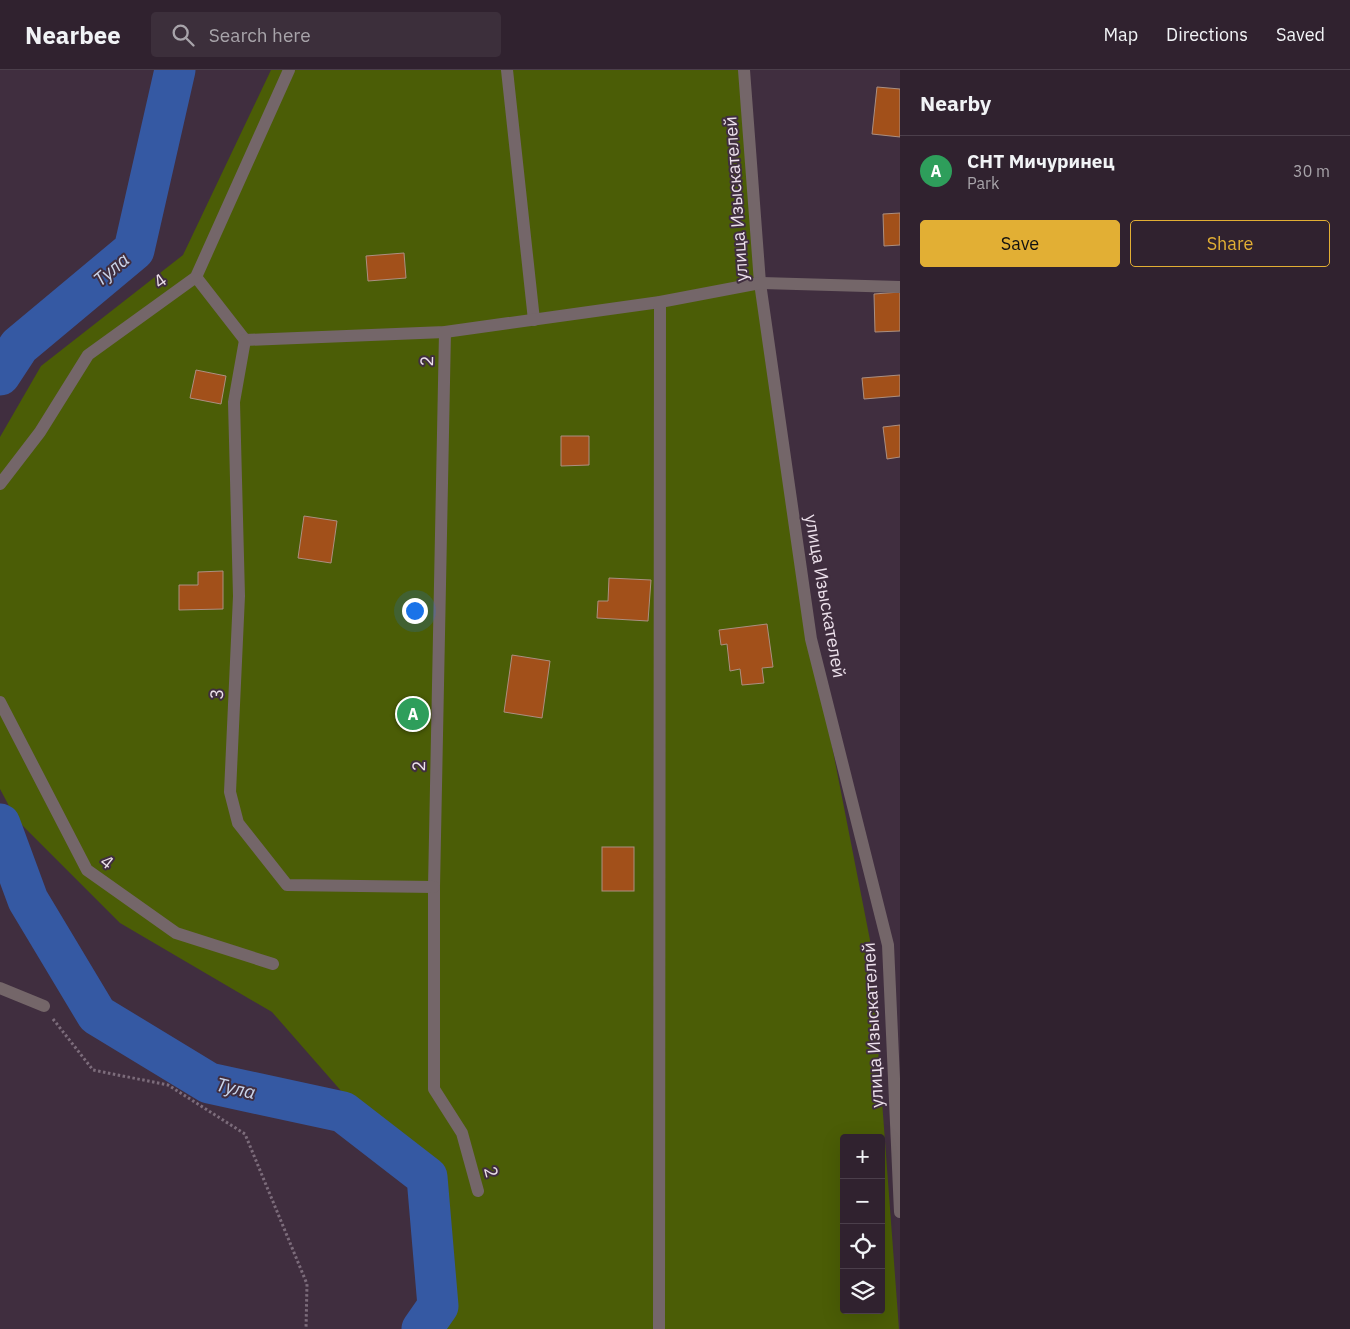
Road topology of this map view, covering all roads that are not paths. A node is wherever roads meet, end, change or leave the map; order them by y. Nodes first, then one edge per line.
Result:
1 (289, 70) edge
2 (507, 70) edge
3 (744, 70) edge
4 (196, 276) junction
5 (760, 283) junction
6 (900, 287) edge
7 (660, 302) junction
8 (534, 320) junction
9 (445, 332) junction
10 (245, 340) junction
11 (0, 484) edge
12 (0, 702) edge
13 (434, 887) junction
14 (272, 964) dead end
15 (0, 988) edge
16 (44, 1006) road end
17 (478, 1191) dead end
18 (900, 1212) edge
19 (659, 1329) edge

1 - 4 street, 4
2 - 8 street
3 - 5 street, улица Изыскателей
4 - 10 street
4 - 11 street, 4
5 - 6 street
5 - 7 street
5 - 18 street, улица Изыскателей
7 - 8 street
7 - 19 street
8 - 9 street
9 - 10 street
9 - 13 street, 2
10 - 13 street, 3
12 - 14 street, 4
13 - 17 street, 2
15 - 16 street

